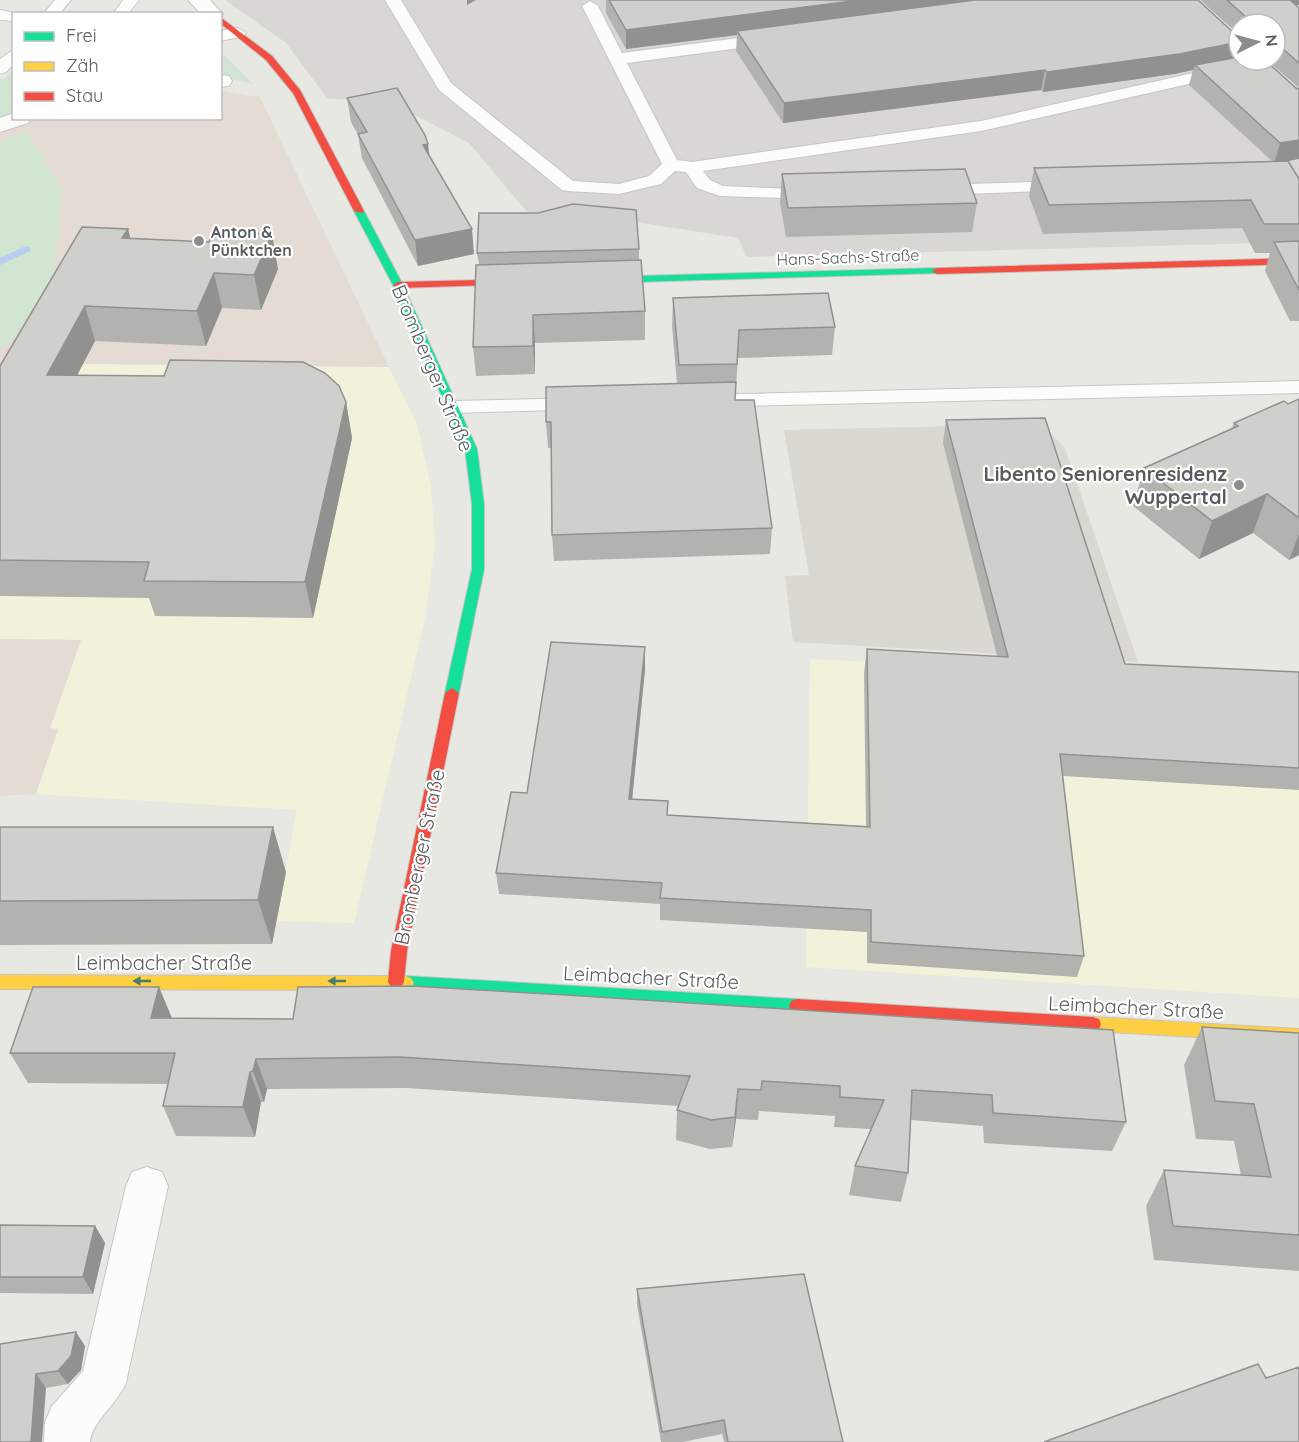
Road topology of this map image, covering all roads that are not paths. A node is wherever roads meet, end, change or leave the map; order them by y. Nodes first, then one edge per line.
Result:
1 (63, 0) edge
2 (131, 0) edge
3 (198, 0) edge
4 (393, 0) edge
5 (590, 6) dead end
6 (52, 12) edge
7 (122, 12) edge
8 (211, 12) edge
9 (222, 21) edge
10 (238, 33) junction
11 (222, 36) edge
12 (783, 37) edge
13 (12, 56) edge
14 (617, 59) junction
15 (0, 69) edge
16 (1227, 70) edge
17 (14, 120) edge
18 (0, 125) edge
19 (671, 165) junction
20 (692, 167) junction
21 (1082, 185) edge
22 (920, 190) edge
23 (828, 193) edge
24 (1299, 261) edge
25 (588, 280) edge
26 (540, 281) edge
27 (398, 285) junction
28 (1299, 387) edge
29 (682, 402) edge
30 (598, 404) edge
31 (454, 407) junction
32 (396, 981) junction
33 (0, 982) edge
34 (1299, 1036) edge
35 (147, 1186) dead end
36 (67, 1442) edge

1 - 6 lane
2 - 7 lane
3 - 8 street
4 - 19 lane
5 - 14 lane
9 - 10 street, Bromberger Straße
10 - 11 lane
10 - 27 street, Bromberger Straße
12 - 14 lane
13 - 15 lane
14 - 19 lane
16 - 20 lane
17 - 18 street
19 - 20 lane
20 - 23 lane
21 - 22 lane
24 - 25 street, Hans-Sachs-Straße
26 - 27 street
27 - 31 street, Bromberger Straße
28 - 29 lane
30 - 31 lane
31 - 32 street, Bromberger Straße
32 -> 33 street, Leimbacher Straße
32 - 34 street, Leimbacher Straße
35 - 36 street

